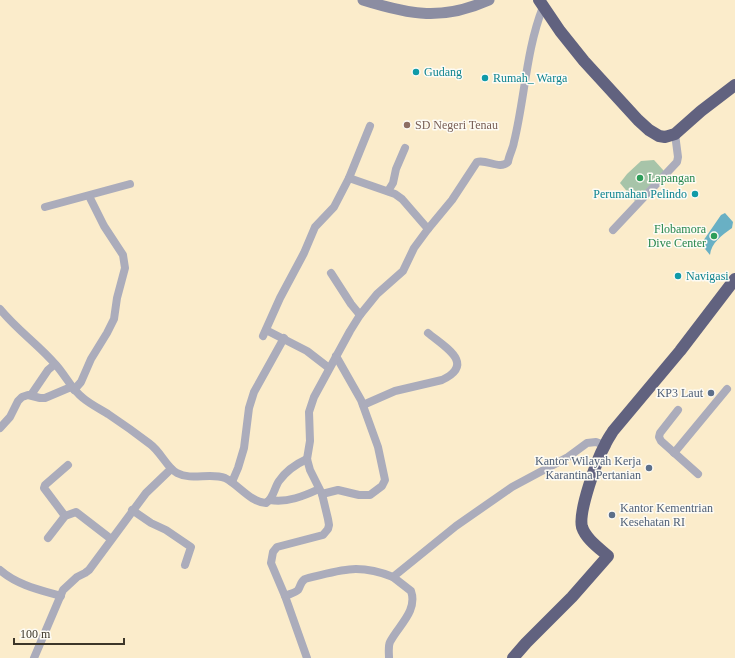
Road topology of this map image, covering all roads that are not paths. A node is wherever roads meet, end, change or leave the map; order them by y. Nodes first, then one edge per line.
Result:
1 (363, 0) edge
2 (489, 0) edge
3 (378, 2) edge
4 (541, 4) edge
5 (735, 85) edge
6 (370, 126) dead end
7 (675, 134) junction
8 (405, 148) dead end
9 (349, 178) junction
10 (130, 184) dead end
11 (388, 191) junction
12 (88, 196) junction
13 (45, 206) dead end
14 (428, 229) junction
15 (613, 230) dead end
16 (331, 273) dead end
17 (735, 279) edge
18 (0, 309) edge
19 (360, 316) junction
20 (428, 333) dead end
21 (284, 338) junction
22 (336, 356) junction
23 (55, 364) junction
24 (329, 368) junction
25 (73, 388) junction
26 (726, 389) dead end
27 (31, 395) junction
28 (363, 405) junction
29 (678, 410) dead end
30 (0, 428) edge
31 (604, 445) junction
32 (674, 453) junction
33 (307, 459) junction
34 (68, 465) dead end
35 (171, 469) junction
36 (698, 474) dead end
37 (232, 482) junction
38 (320, 491) junction
39 (270, 500) junction
40 (132, 510) junction
41 (65, 516) junction
42 (48, 538) dead end
43 (111, 539) junction
44 (185, 565) dead end
45 (0, 570) edge
46 (393, 576) junction
47 (61, 596) junction
48 (285, 596) junction
49 (34, 658) edge
50 (307, 658) edge
51 (389, 658) edge
52 (513, 658) edge

1 - 3 street
2 - 3 street
4 - 7 highway
4 - 14 street
5 - 7 highway
6 - 9 street
7 - 15 street
8 - 11 street
9 - 11 street
9 - 21 street
10 - 12 street
11 - 14 street
12 - 13 street
12 - 25 street
14 - 19 street
16 - 19 street
17 - 31 highway
18 - 23 street
19 - 22 street
20 - 28 street
21 - 24 street
21 - 37 street
22 - 24 street
22 - 28 street
23 - 25 street
23 - 27 street
24 - 33 street
25 - 27 street
25 - 35 street
26 - 32 street
27 - 30 street
28 - 38 street
29 - 32 street
31 - 46 street
31 - 52 highway
32 - 36 street
33 - 38 street
33 - 39 street
34 - 41 street
35 - 37 street
35 - 40 street
37 - 39 street
38 - 39 street
38 - 48 street
40 - 43 street
40 - 44 street
41 - 42 street
41 - 43 street
43 - 47 street
45 - 47 street
46 - 48 street
46 - 51 street
47 - 49 street
48 - 50 street

